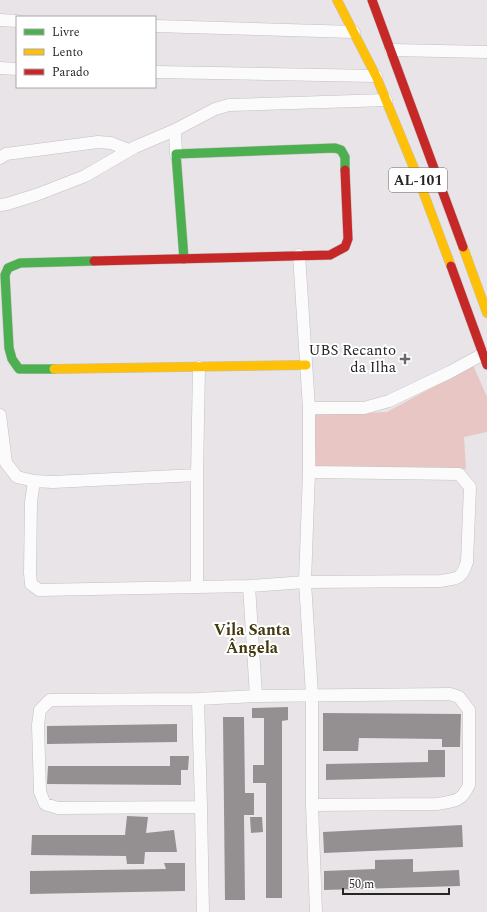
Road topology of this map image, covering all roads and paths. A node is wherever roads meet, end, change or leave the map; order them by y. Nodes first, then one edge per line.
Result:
1 (337, 0) edge
2 (372, 0) edge
3 (0, 20) edge
4 (16, 21) edge
5 (156, 26) edge
6 (354, 32) junction
7 (391, 50) junction
8 (487, 52) edge
9 (0, 68) edge
10 (16, 69) edge
11 (156, 72) edge
12 (376, 76) junction
13 (386, 100) junction
14 (175, 130) junction
15 (129, 150) junction
16 (176, 154) junction
17 (0, 158) edge
18 (0, 204) edge
19 (299, 255) junction
20 (184, 259) junction
21 (487, 312) edge
22 (485, 360) edge
23 (306, 365) junction
24 (199, 367) junction
25 (309, 408) junction
26 (0, 415) edge
27 (309, 472) junction
28 (197, 475) junction
29 (34, 481) junction
30 (305, 582) junction
31 (249, 586) junction
32 (197, 587) junction
33 (312, 695) junction
34 (256, 696) junction
35 (198, 699) junction
36 (312, 805) junction
37 (202, 807) junction
38 (203, 912) edge
39 (316, 912) edge

1 - 6 main road, AL-101
2 - 7 main road, AL-101
3 - 4 street
5 - 6 street
6 - 12 main road, AL-101
7 - 8 street
7 - 21 main road, AL-101
9 - 10 street
11 - 12 street
12 - 13 main road, AL-101
13 - 14 street
13 - 22 main road, AL-101
14 - 15 street
14 - 16 street
15 - 17 street
15 - 18 street
16 - 19 main road
16 - 20 main road
19 - 20 main road
19 - 23 street
20 - 24 main road
22 - 25 street
23 - 24 main road
23 - 25 street
24 - 28 street
25 - 27 street
26 - 29 street
27 - 30 street
27 - 30 street
28 - 29 street
28 - 32 street
29 - 32 street
30 - 31 street
30 - 33 street
31 - 32 street
31 - 34 street
33 - 34 street
33 - 36 street
33 - 36 street
34 - 35 street
35 - 37 street
35 - 37 street
36 - 39 street
37 - 38 street

